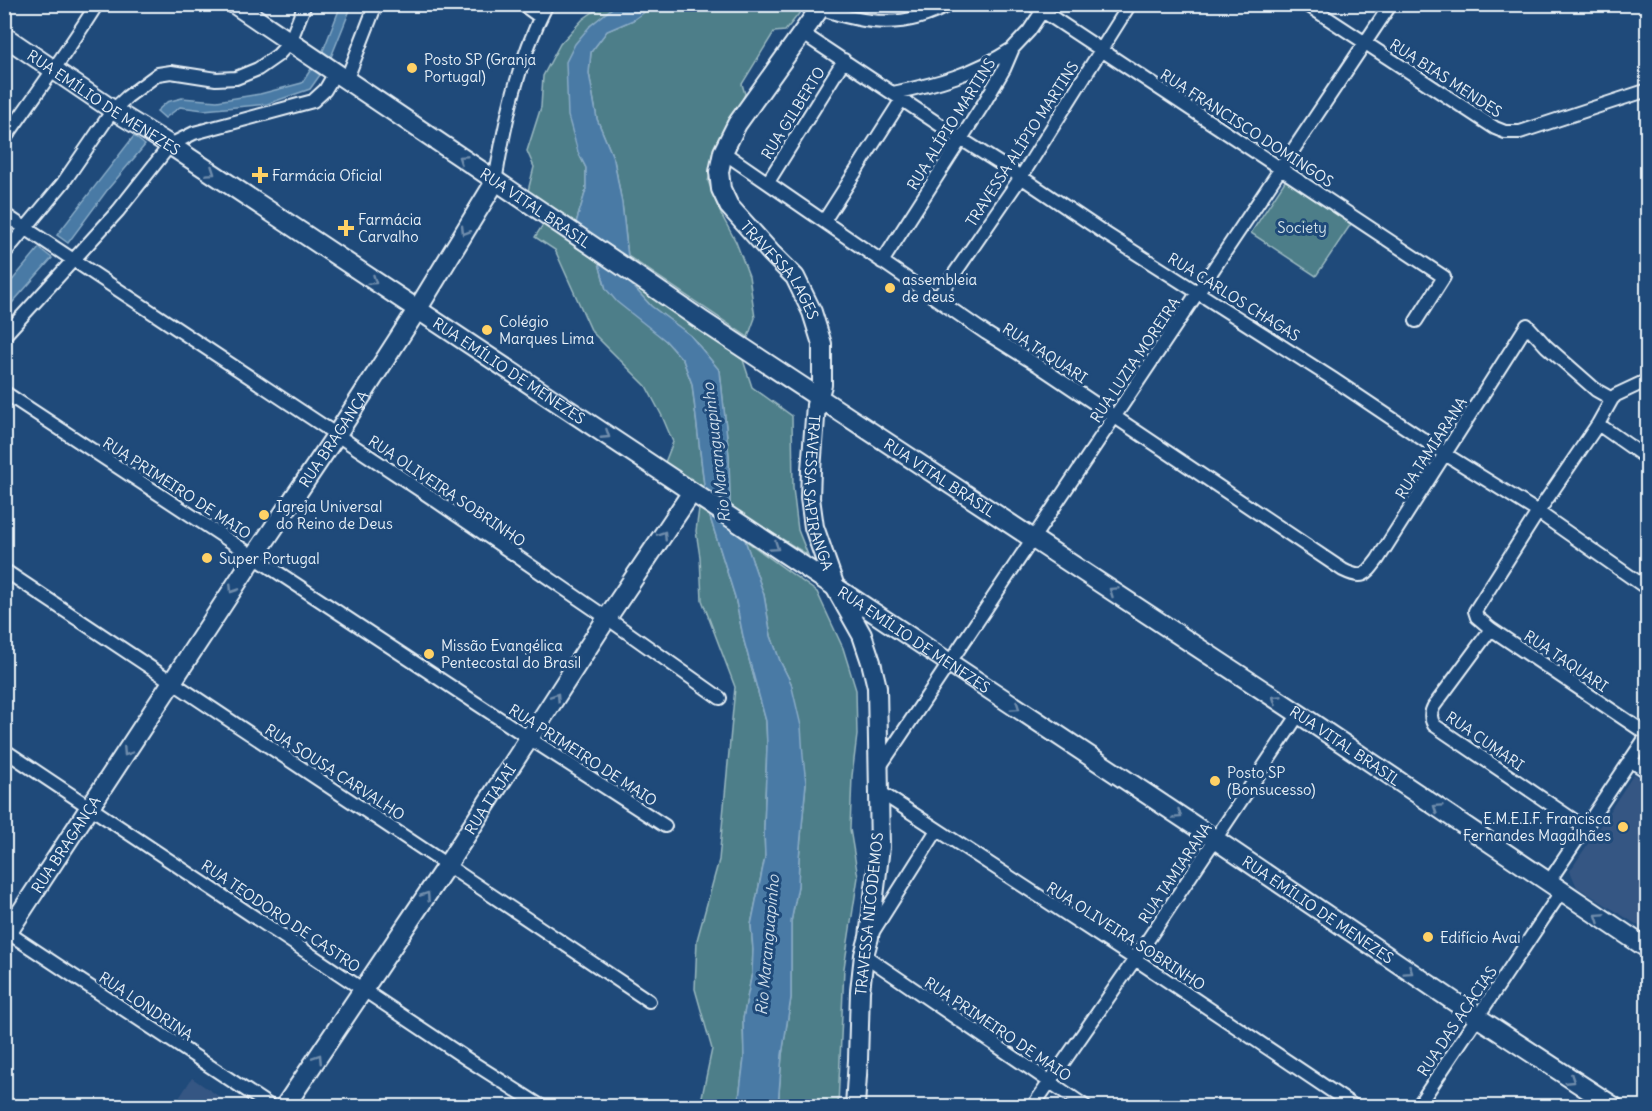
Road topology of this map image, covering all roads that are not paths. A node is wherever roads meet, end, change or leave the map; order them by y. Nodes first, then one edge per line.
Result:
1 (97, 4) edge
2 (234, 4) edge
3 (304, 4) edge
4 (376, 4) edge
5 (522, 4) edge
6 (547, 4) edge
7 (950, 4) edge
8 (1032, 4) edge
9 (1130, 4) edge
10 (1306, 4) edge
11 (1391, 4) edge
12 (821, 6) edge
13 (1045, 8) edge
14 (540, 17) junction
15 (802, 33) junction
16 (4, 36) edge
17 (290, 42) junction
18 (1364, 44) junction
19 (1013, 48) junction
20 (1101, 50) junction
21 (844, 60) junction
22 (54, 69) junction
23 (340, 77) junction
24 (1647, 90) edge
25 (897, 96) junction
26 (113, 110) junction
27 (961, 139) junction
28 (4, 141) edge
29 (170, 145) junction
30 (723, 152) junction
31 (1281, 169) junction
32 (1021, 177) junction
33 (495, 182) junction
34 (768, 182) junction
35 (4, 214) edge
36 (824, 221) junction
37 (26, 229) junction
38 (4, 254) edge
39 (74, 261) junction
40 (882, 262) junction
41 (1198, 292) junction
42 (937, 298) junction
43 (417, 310) junction
44 (1416, 321) dead end
45 (4, 336) edge
46 (1647, 380) edge
47 (4, 392) edge
48 (818, 396) junction
49 (1611, 399) junction
50 (1116, 417) junction
51 (1598, 424) junction
52 (337, 434) junction
53 (1445, 454) junction
54 (1647, 459) edge
55 (697, 496) junction
56 (1538, 512) junction
57 (1033, 538) junction
58 (254, 557) junction
59 (4, 570) edge
60 (1353, 575) joint
61 (835, 587) junction
62 (1647, 589) edge
63 (607, 618) junction
64 (1491, 628) junction
65 (950, 663) junction
66 (172, 683) junction
67 (720, 698) dead end
68 (1299, 714) junction
69 (1647, 734) edge
70 (529, 738) junction
71 (4, 750) edge
72 (1630, 760) junction
73 (879, 768) junction
74 (1647, 772) edge
75 (880, 792) junction
76 (90, 807) junction
77 (665, 826) dead end
78 (1584, 827) junction
79 (937, 830) junction
80 (1216, 840) junction
81 (447, 865) junction
82 (1554, 887) junction
83 (6, 933) edge
84 (866, 946) junction
85 (1647, 950) edge
86 (1135, 959) junction
87 (363, 989) junction
88 (649, 1001) dead end
89 (1477, 1017) junction
90 (1049, 1083) junction
91 (270, 1107) edge
92 (285, 1107) edge
93 (541, 1107) edge
94 (855, 1107) edge
95 (1034, 1107) edge
96 (1085, 1107) edge
97 (1353, 1107) edge
98 (1418, 1107) edge
99 (1613, 1107) edge

1 - 22 street
2 - 17 street, RUA VITAL BRASIL
3 - 17 street
4 - 23 street
5 - 14 street
6 - 14 street, RUA BRAGANÇA
7 - 12 street
8 - 13 street, RUA FRANCISCO DOMINGOS
9 - 20 street, TRAVESSA ALÍPIO MARTINS
10 - 18 street, RUA BIAS MENDES
11 - 18 street, RUA LUZIA MOREIRA
12 - 15 street, TRAVESSA LAGES
13 - 19 street, RUA ALÍPIO MARTINS
13 - 20 street, RUA FRANCISCO DOMINGOS
14 - 33 street, RUA BRAGANÇA
15 - 21 street, RUA CARLOS CHAGAS
15 - 30 street, TRAVESSA LAGES
16 - 22 street, RUA EMÍLIO DE MENEZES
17 - 23 street, RUA VITAL BRASIL
17 - 26 street
18 - 24 street, RUA BIAS MENDES
18 - 31 street, RUA LUZIA MOREIRA
19 - 25 street
19 - 27 street, RUA ALÍPIO MARTINS
20 - 31 street, RUA FRANCISCO DOMINGOS
20 - 32 street, TRAVESSA ALÍPIO MARTINS
21 - 25 street, RUA CARLOS CHAGAS
21 - 34 street, RUA GILBERTO
22 - 26 street, RUA EMÍLIO DE MENEZES
22 - 28 street
23 - 29 street
33 -> 23 street, RUA VITAL BRASIL
25 - 27 street, RUA CARLOS CHAGAS
25 - 36 street
26 - 29 street, RUA EMÍLIO DE MENEZES
26 - 37 street
27 - 32 street, RUA CARLOS CHAGAS
27 - 40 street, RUA ALÍPIO MARTINS
29 - 39 street
29 -> 43 street, RUA EMÍLIO DE MENEZES
30 - 34 street, RUA TAQUARI
30 - 48 street, TRAVESSA LAGES
31 - 41 street, RUA LUZIA MOREIRA
31 - 44 street, RUA FRANCISCO DOMINGOS
32 - 41 street, RUA CARLOS CHAGAS
32 - 42 street, TRAVESSA ALÍPIO MARTINS
33 -> 43 street, RUA BRAGANÇA
33 - 48 street, RUA VITAL BRASIL
34 - 36 street, RUA TAQUARI
35 - 37 street, RUA OLIVEIRA SOBRINHO
36 - 40 street, RUA TAQUARI
37 - 38 street
37 - 39 street, RUA OLIVEIRA SOBRINHO
39 - 45 street
39 - 52 street, RUA OLIVEIRA SOBRINHO
40 - 42 street, RUA TAQUARI
41 - 50 street, RUA LUZIA MOREIRA
41 - 53 street, RUA CARLOS CHAGAS
42 - 50 street, RUA TAQUARI
43 - 52 street, RUA BRAGANÇA
43 -> 55 street, RUA EMÍLIO DE MENEZES
46 - 49 street
47 - 58 street, RUA PRIMEIRO DE MAIO
48 - 57 street, RUA VITAL BRASIL
48 - 61 street, TRAVESSA SAPIRANGA
49 - 51 street
49 - 53 street, RUA TAMIARANA
50 - 57 street, RUA LUZIA MOREIRA
50 - 60 street, RUA TAQUARI
51 - 54 street
51 - 56 street
52 - 58 street, RUA BRAGANÇA
52 - 63 street, RUA OLIVEIRA SOBRINHO
53 - 56 street, RUA CARLOS CHAGAS
53 - 60 street, RUA TAMIARANA
55 -> 61 street, RUA EMÍLIO DE MENEZES
63 -> 55 street, RUA ITAJAÍ
56 - 62 street, RUA CARLOS CHAGAS
56 - 64 street, RUA TAQUARI
57 - 65 street, RUA LUZIA MOREIRA
68 -> 57 street, RUA VITAL BRASIL
58 -> 66 street, RUA BRAGANÇA
58 - 70 street, RUA PRIMEIRO DE MAIO
59 - 66 street, RUA SOUSA CARVALHO
61 - 65 street, RUA EMÍLIO DE MENEZES
61 - 73 street, TRAVESSA NICODEMOS
63 - 67 street, RUA OLIVEIRA SOBRINHO
70 -> 63 street, RUA ITAJAÍ
64 - 69 street, RUA TAQUARI
64 - 78 street, RUA CUMARI
65 - 73 street, RUA LUZIA MOREIRA
65 -> 80 street, RUA EMÍLIO DE MENEZES
66 -> 76 street, RUA BRAGANÇA
66 - 81 street, RUA SOUSA CARVALHO
68 - 80 street, RUA TAMIARANA
82 -> 68 street, RUA VITAL BRASIL
69 - 72 street, RUA DAS ACÁCIAS
70 - 77 street, RUA PRIMEIRO DE MAIO
70 - 81 street, RUA ITAJAÍ
71 - 76 street, RUA TEODORO DE CASTRO
72 - 74 street
72 - 78 street, RUA DAS ACÁCIAS
73 - 75 street, TRAVESSA NICODEMOS
75 - 79 street, RUA OLIVEIRA SOBRINHO
75 - 84 street, TRAVESSA NICODEMOS
76 - 83 street, RUA BRAGANÇA
76 - 87 street, RUA TEODORO DE CASTRO
78 - 82 street, RUA DAS ACÁCIAS
79 - 84 street
79 - 86 street, RUA OLIVEIRA SOBRINHO
80 - 86 street, RUA TAMIARANA
80 -> 89 street, RUA EMÍLIO DE MENEZES
87 -> 81 street, RUA ITAJAÍ
81 - 88 street, RUA SOUSA CARVALHO
85 -> 82 street, RUA VITAL BRASIL
82 - 89 street, RUA DAS ACÁCIAS
83 - 91 street, RUA LONDRINA
84 - 90 street, RUA PRIMEIRO DE MAIO
84 - 94 street, TRAVESSA NICODEMOS
86 - 90 street, RUA TAMIARANA
86 - 97 street, RUA OLIVEIRA SOBRINHO
92 -> 87 street, RUA ITAJAÍ
87 - 93 street, RUA TEODORO DE CASTRO
89 - 98 street, RUA DAS ACÁCIAS
89 -> 99 street, RUA EMÍLIO DE MENEZES
90 - 95 street, RUA TAMIARANA
90 - 96 street, RUA PRIMEIRO DE MAIO

